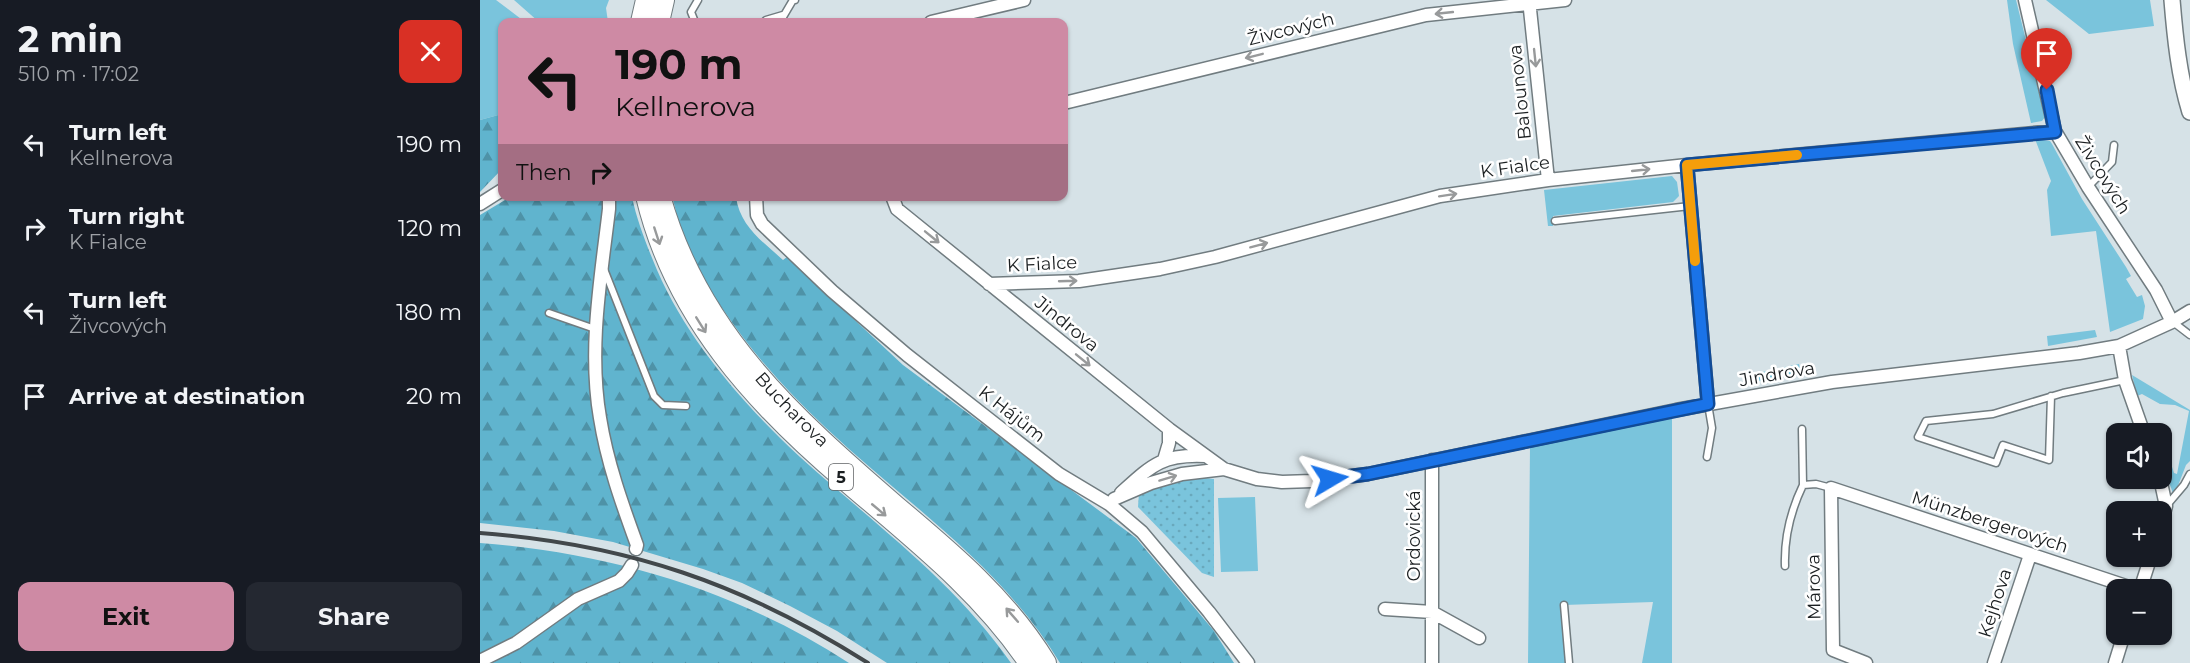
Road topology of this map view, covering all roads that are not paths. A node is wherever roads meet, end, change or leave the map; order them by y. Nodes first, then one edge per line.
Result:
1 (645, 0) edge
2 (664, 0) edge
3 (698, 0) edge
4 (795, 0) edge
5 (1024, 0) edge
6 (1565, 0) edge
7 (2025, 0) edge
8 (1529, 2) edge
9 (2172, 6) edge
10 (784, 15) junction
11 (642, 18) edge
12 (660, 18) edge
13 (693, 18) edge
14 (773, 18) edge
15 (782, 18) edge
16 (948, 18) edge
17 (1068, 102) edge
18 (2190, 112) edge
19 (2055, 132) junction
20 (2114, 145) dead end
21 (1687, 165) junction
22 (1548, 180) junction
23 (2088, 187) junction
24 (498, 193) edge
25 (609, 201) edge
26 (647, 201) edge
27 (662, 201) edge
28 (756, 201) edge
29 (894, 201) edge
30 (480, 204) edge
31 (1690, 206) junction
32 (1555, 220) dead end
33 (602, 266) junction
34 (989, 284) junction
35 (2190, 311) edge
36 (549, 314) dead end
37 (2172, 322) junction
38 (596, 329) junction
39 (2190, 335) edge
40 (2119, 346) junction
41 (2125, 380) junction
42 (2052, 396) junction
43 (1708, 404) junction
44 (686, 406) dead end
45 (2140, 423) edge
46 (1169, 429) junction
47 (1802, 429) dead end
48 (1206, 456) junction
49 (1707, 457) dead end
50 (1164, 460) junction
51 (1432, 460) junction
52 (1224, 470) junction
53 (2190, 474) edge
54 (1803, 485) junction
55 (1831, 488) junction
56 (1112, 501) junction
57 (2170, 501) edge
58 (636, 549) dead end
59 (2030, 555) junction
60 (632, 565) dead end
61 (1785, 566) dead end
62 (2106, 579) edge
63 (1564, 605) dead end
64 (1385, 609) dead end
65 (1432, 612) junction
66 (1479, 638) dead end
67 (2121, 645) edge
68 (480, 661) edge
69 (1029, 663) edge
70 (1046, 663) edge
71 (1248, 663) edge
72 (1432, 663) edge
73 (1569, 663) edge
74 (1866, 663) edge
75 (1994, 663) edge
76 (2115, 663) edge

1 - 11 main road
2 - 12 main road
3 - 13 lane
4 - 10 lane
5 - 16 street
6 - 8 street, Živcových
7 - 19 street, Živcových
8 -> 17 street, Živcových
8 -> 22 street, Balounova
9 - 18 street
10 - 14 lane
10 - 15 lane
19 - 21 street, K Fialce
19 - 23 street, Živcových
20 - 23 lane
22 -> 21 street, K Fialce
21 - 31 street
34 -> 22 street, K Fialce
23 - 37 street, Živcových
24 - 30 street
25 - 33 street
26 -> 69 main road, Bucharova / 5
70 -> 27 main road, Bucharova / 5
28 - 56 street, K Hájům
29 -> 34 street, Jindrova
31 - 32 lane
31 - 43 street
33 - 38 street
33 - 44 lane
34 -> 46 street, Jindrova
35 - 37 street, Jindrova
36 - 38 lane
37 - 39 lane
37 - 40 street, Jindrova
38 - 58 street
40 - 41 street
40 - 43 street, Jindrova
41 - 42 lane
41 - 45 street
42 - 42 lane
43 - 49 lane
43 - 51 street, Jindrova
46 - 48 street, Jindrova
46 - 50 street
47 - 54 lane
48 - 50 street
48 - 52 street, Jindrova
50 - 56 street
51 - 52 street, Jindrova
51 - 65 street, Ordovická
56 -> 52 street, Jindrova
53 - 57 lane
54 - 55 lane
54 - 61 lane
55 - 59 street, Münzbergerových
55 - 74 street, Márova
56 - 71 street, K Hájům
59 - 62 street, Münzbergerových
59 - 75 street, Kejhova
60 - 68 street
63 - 73 lane
64 - 65 street
65 - 66 street
65 - 72 street, Ordovická
67 - 76 street

